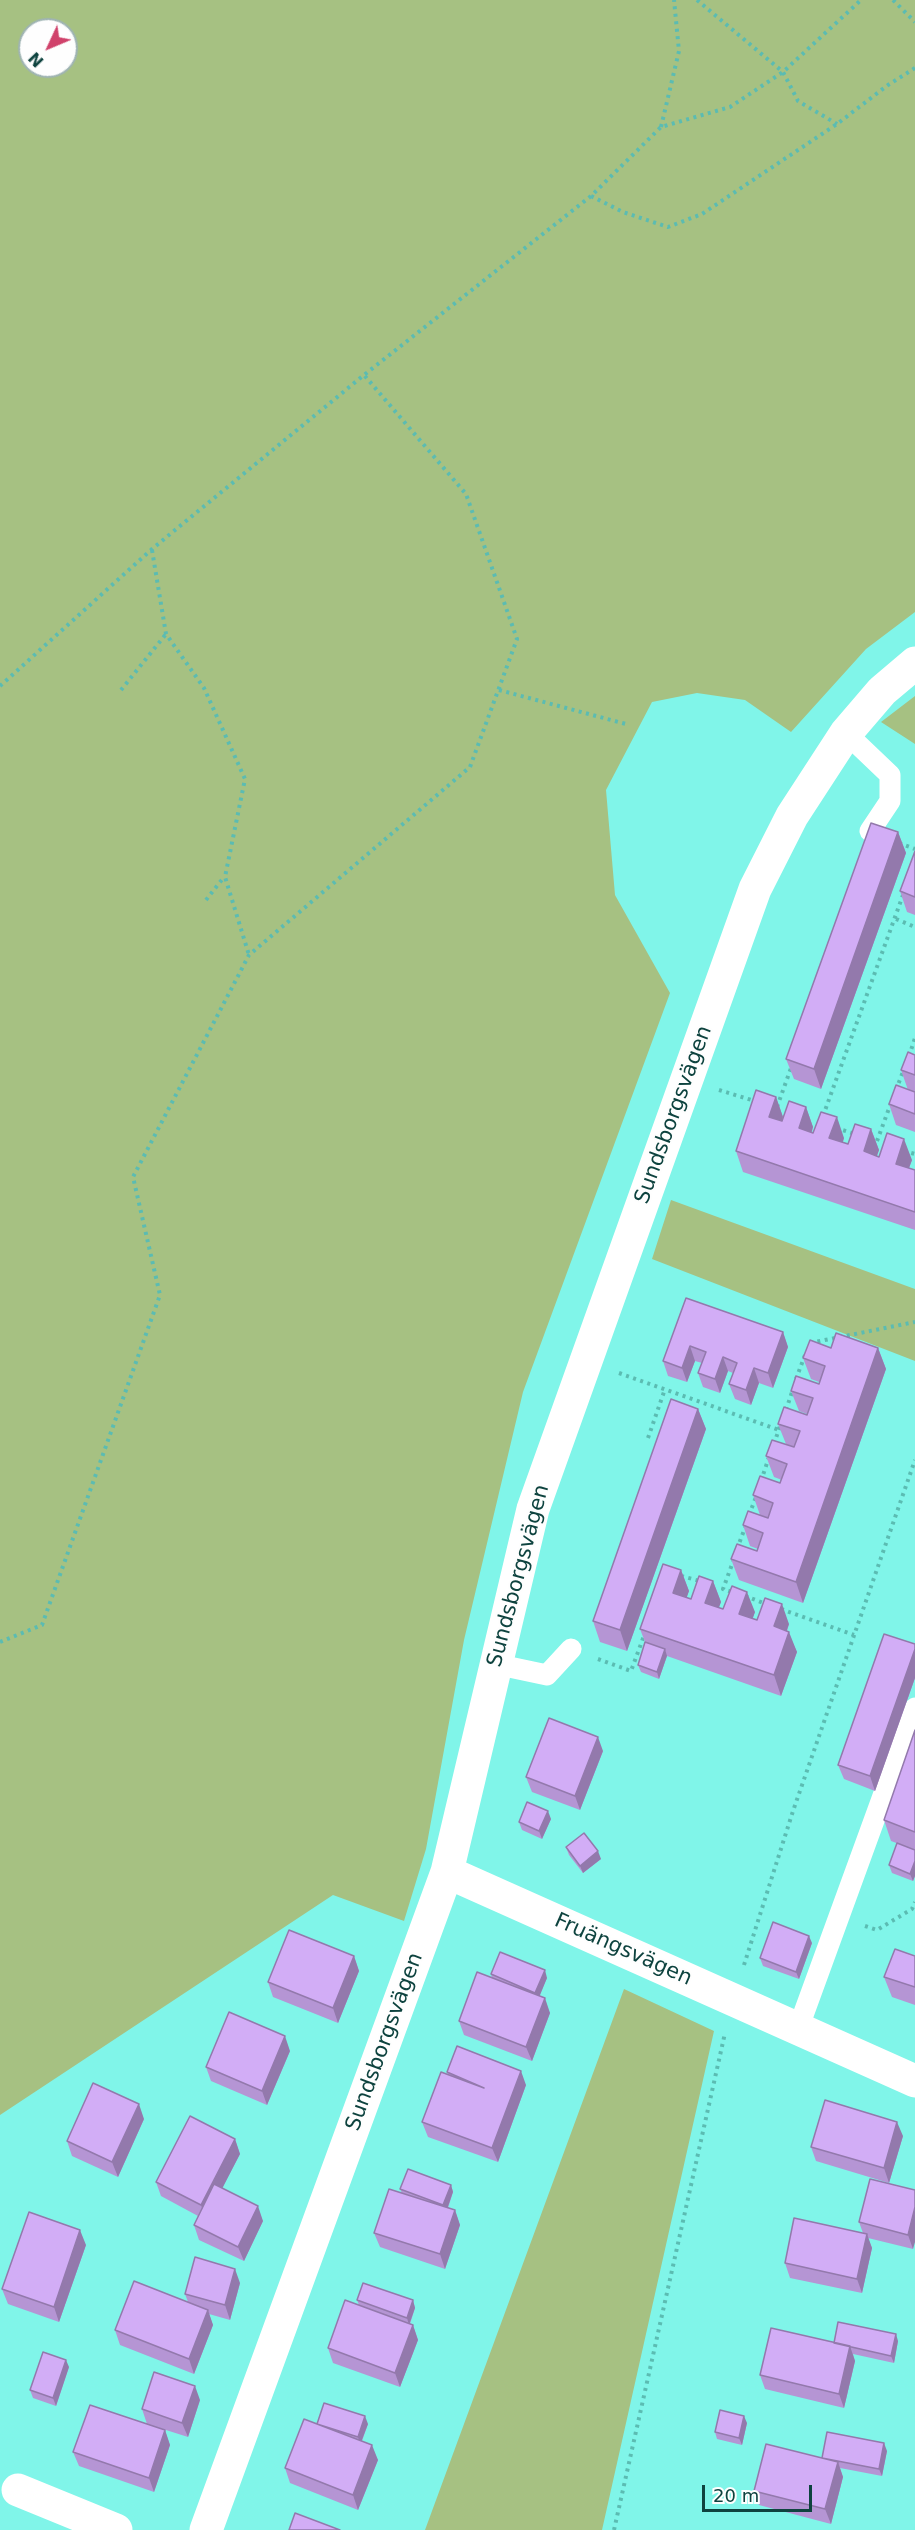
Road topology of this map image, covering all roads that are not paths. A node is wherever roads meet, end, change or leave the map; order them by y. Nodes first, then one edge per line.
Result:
1 (915, 663) edge
2 (846, 733) junction
3 (870, 831) edge
4 (570, 1649) road end
5 (495, 1664) junction
6 (915, 1708) edge
7 (447, 1872) junction
8 (798, 2029) junction
9 (915, 2081) edge
10 (18, 2490) dead end
11 (116, 2530) edge
12 (206, 2530) edge

1 - 2 street, Sundsborgsvägen
2 - 3 lane
2 - 5 street, Sundsborgsvägen
4 - 5 lane
5 - 7 street, Sundsborgsvägen
6 - 8 lane
7 - 8 street, Fruängsvägen
7 - 12 street, Sundsborgsvägen
8 - 9 street, Fruängsvägen
10 - 11 street

